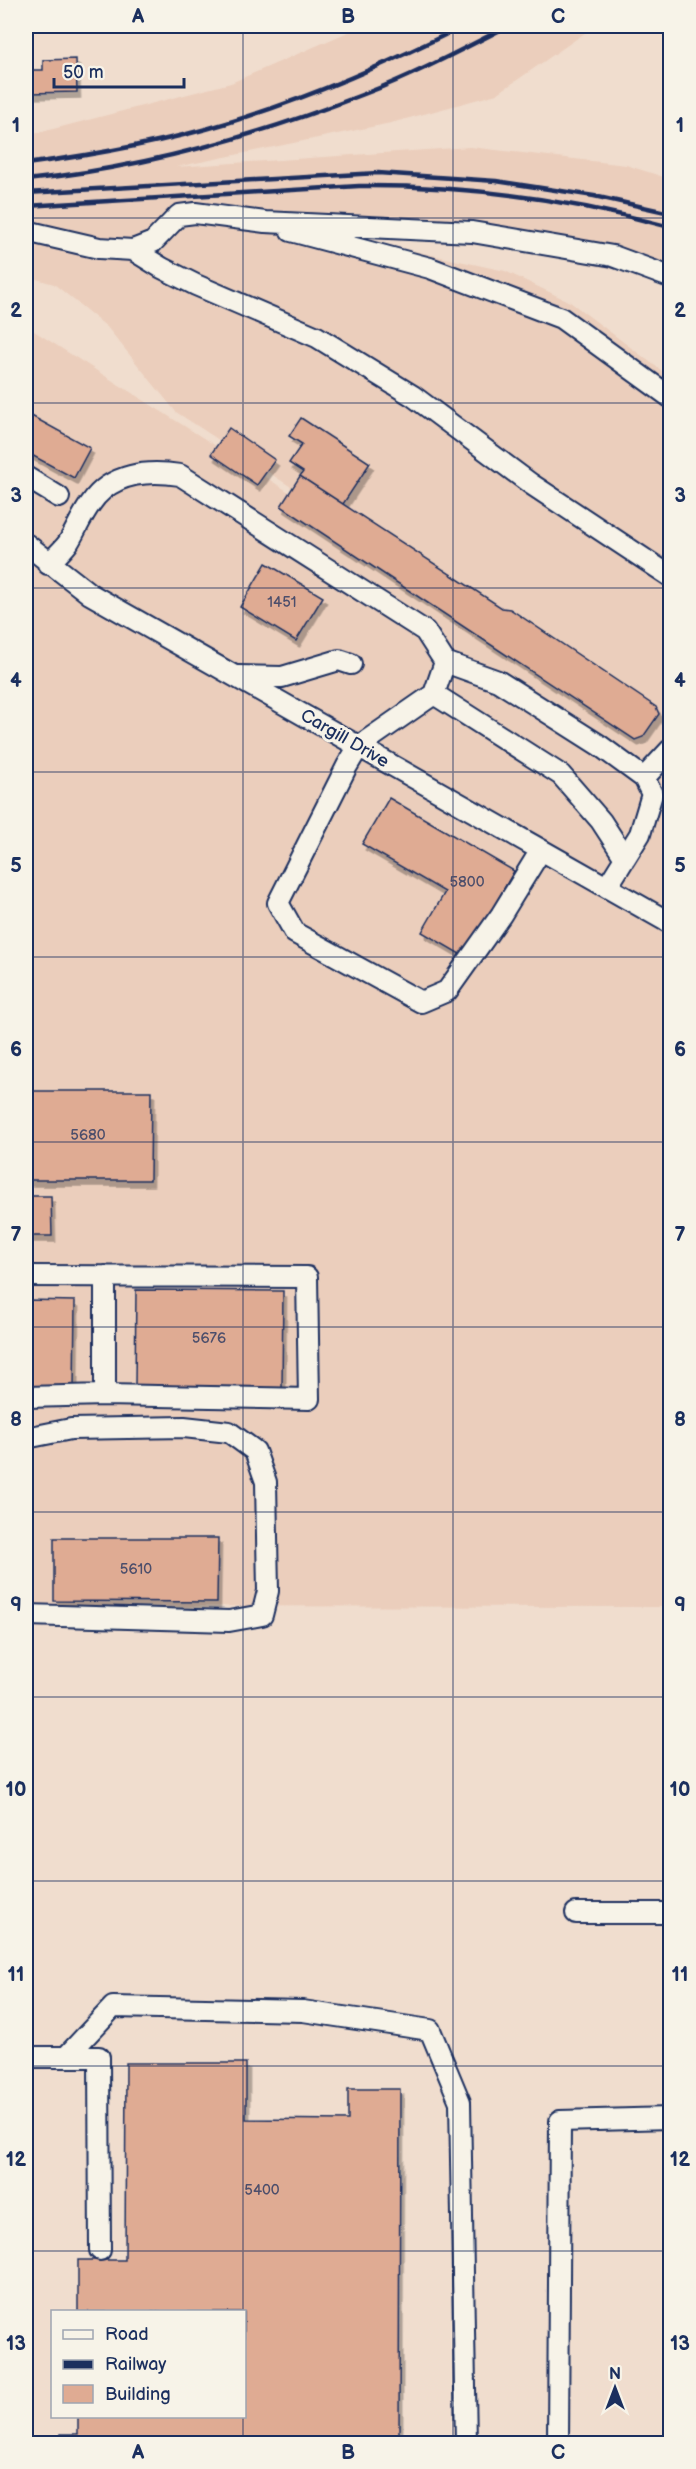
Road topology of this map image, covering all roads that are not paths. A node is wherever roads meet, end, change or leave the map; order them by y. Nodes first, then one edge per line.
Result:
1 (265, 222) junction
2 (26, 231) edge
3 (133, 250) junction
4 (670, 277) edge
5 (670, 397) edge
6 (26, 477) edge
7 (59, 497) dead end
8 (26, 544) edge
9 (48, 564) junction
10 (670, 576) edge
11 (445, 662) junction
12 (351, 664) dead end
13 (235, 676) junction
14 (434, 694) junction
15 (359, 746) junction
16 (670, 750) edge
17 (644, 777) junction
18 (541, 850) junction
19 (625, 858) junction
20 (607, 887) junction
21 (670, 923) edge
22 (26, 1275) edge
23 (105, 1276) junction
24 (105, 1395) junction
25 (26, 1397) edge
26 (26, 1438) edge
27 (27, 1619) edge
28 (576, 1913) dead end
29 (670, 1913) edge
30 (26, 2057) edge
31 (66, 2057) junction
32 (670, 2118) edge
33 (100, 2250) dead end
34 (466, 2444) edge
35 (558, 2444) edge

1 - 3 street
1 - 4 street
1 - 5 street
2 - 3 street
3 - 10 street
6 - 7 street
8 - 9 street, Cargill Drive
9 - 11 street
9 - 13 street, Cargill Drive
11 - 14 street
11 - 17 street
12 - 13 street
13 - 15 street, Cargill Drive
14 - 15 street
14 - 19 street
15 - 18 street, Cargill Drive
15 - 18 street
16 - 17 street
17 - 19 street
18 - 20 street, Cargill Drive
19 - 20 street
20 - 21 street, Cargill Drive
22 - 23 street
23 - 24 street
23 - 24 street
24 - 25 street
26 - 27 street
28 - 29 street
30 - 31 street
31 - 33 street
31 - 34 street
32 - 35 street

